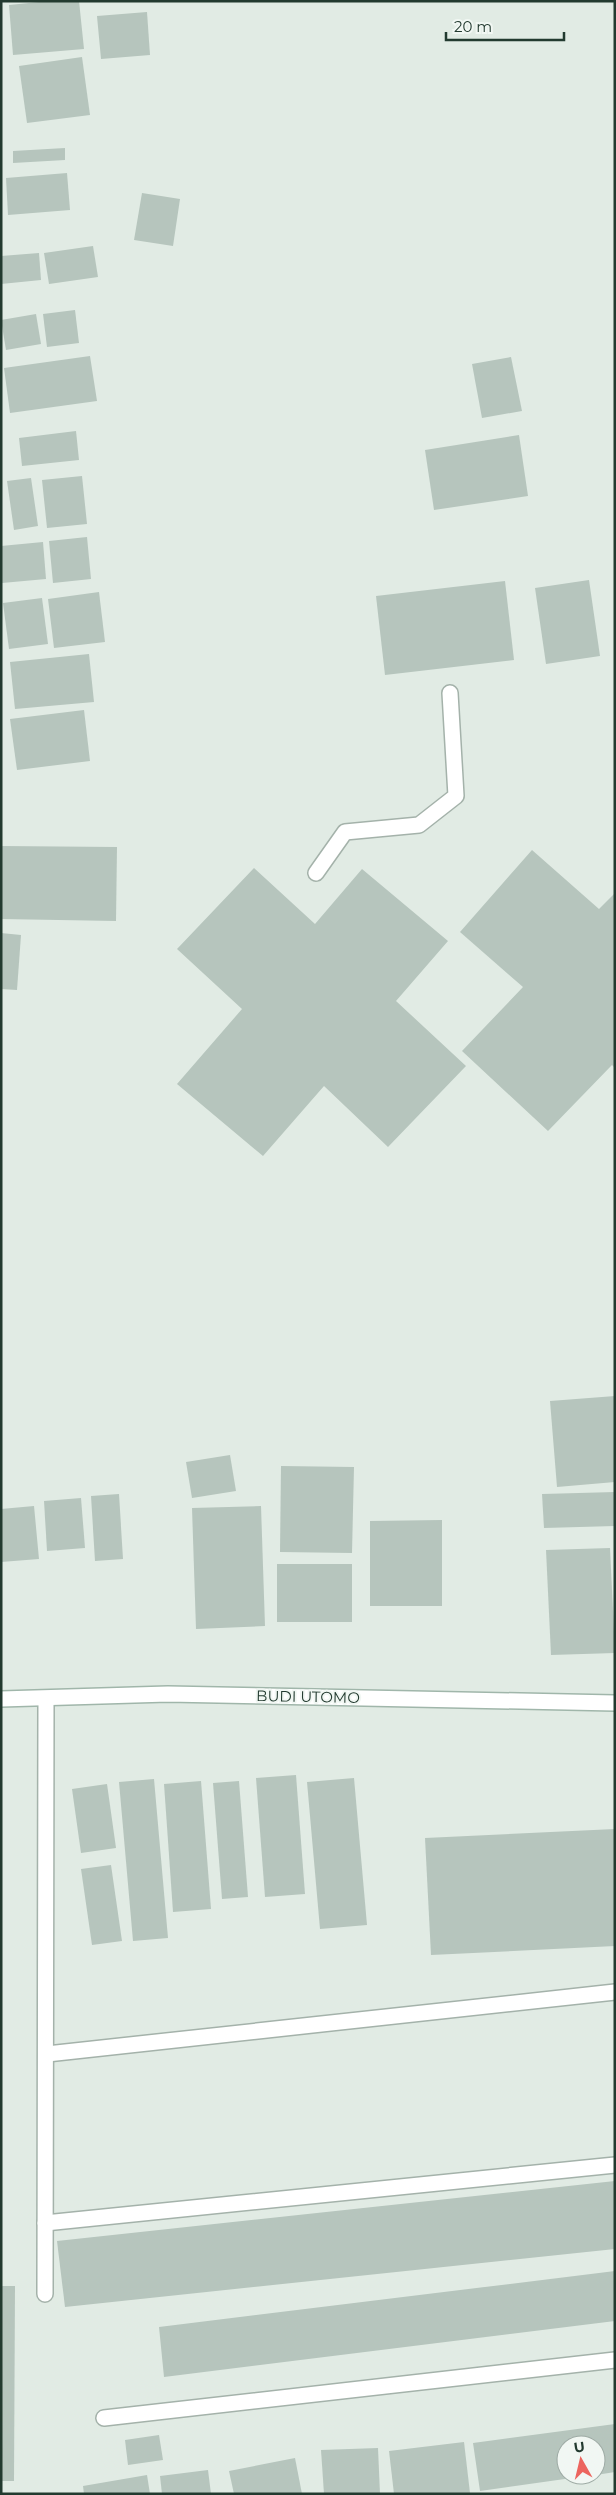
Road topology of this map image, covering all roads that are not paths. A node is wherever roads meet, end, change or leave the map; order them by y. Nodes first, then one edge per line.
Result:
1 (450, 693) dead end
2 (316, 872) dead end
3 (1, 1698) edge
4 (46, 1699) junction
5 (615, 1703) edge
6 (615, 1992) edge
7 (47, 2054) junction
8 (615, 2164) edge
9 (45, 2223) junction
10 (45, 2294) dead end
11 (615, 2360) edge
12 (104, 2418) dead end

1 - 2 street
3 - 4 street, BUDI UTOMO
4 - 5 street, BUDI UTOMO
4 - 7 street
6 - 7 street
7 - 9 street
8 - 9 street
9 - 10 street
11 - 12 street

